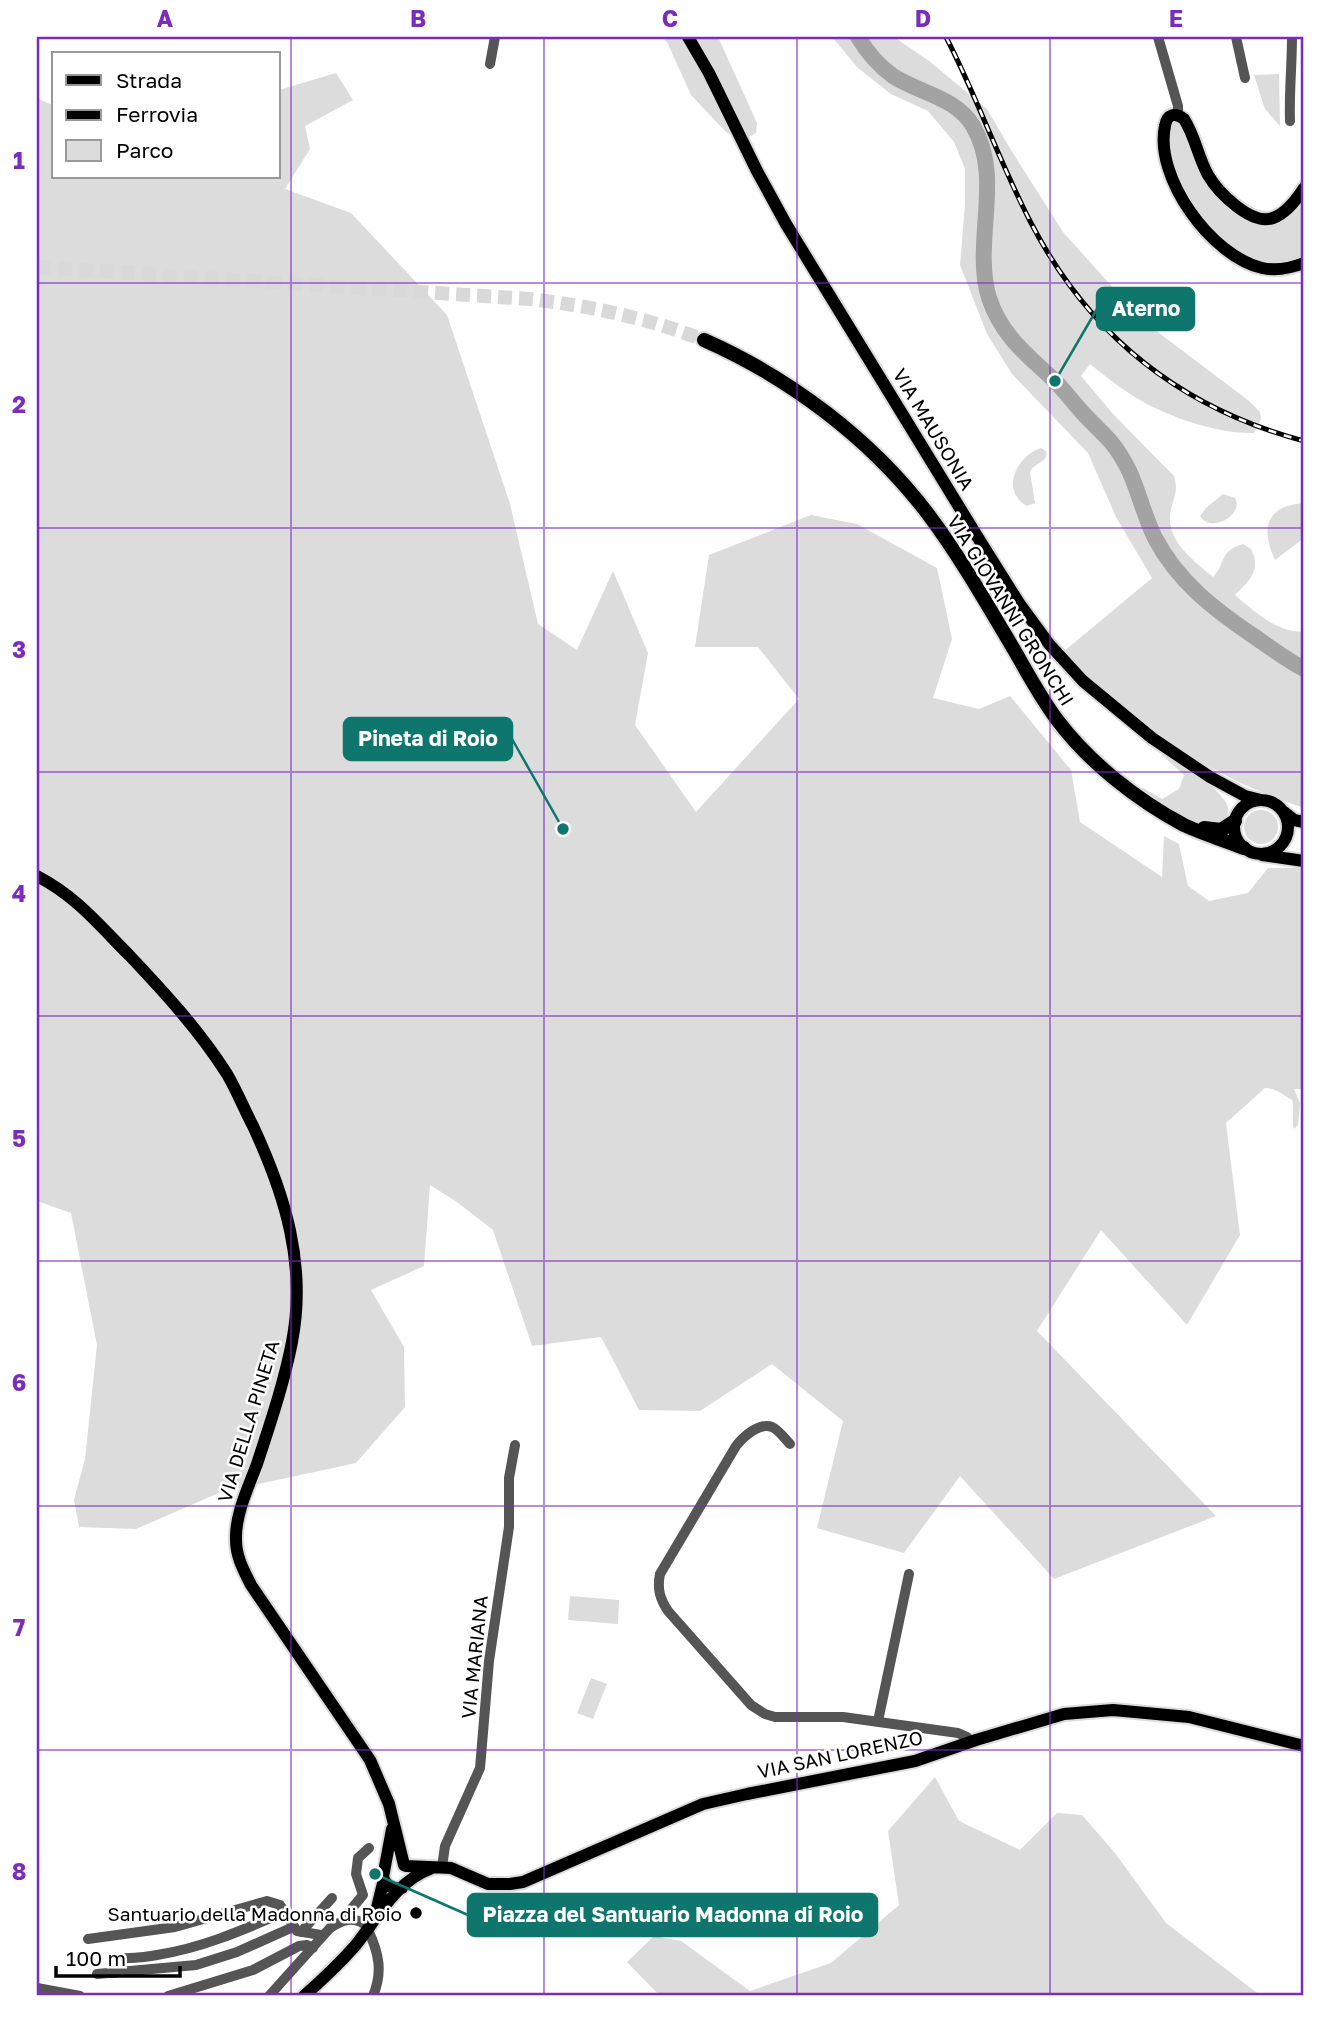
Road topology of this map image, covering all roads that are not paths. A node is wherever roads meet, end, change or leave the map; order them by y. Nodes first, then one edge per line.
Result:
1 (495, 37) edge
2 (688, 37) edge
3 (1158, 37) edge
4 (1236, 37) edge
5 (1292, 37) edge
6 (490, 64) dead end
7 (1245, 78) dead end
8 (1178, 115) junction
9 (1290, 121) dead end
10 (1303, 193) edge
11 (1304, 263) edge
12 (704, 340) tunnel mouth
13 (1219, 782) junction
14 (1261, 800) junction
15 (1151, 805) junction
16 (1284, 812) junction
17 (1236, 817) junction
18 (1304, 822) edge
19 (1249, 851) junction
20 (1304, 860) edge
21 (37, 876) edge
22 (790, 1444) dead end
23 (515, 1445) dead end
24 (909, 1574) dead end
25 (878, 1721) junction
26 (970, 1742) junction
27 (1304, 1746) edge
28 (392, 1815) junction
29 (369, 1848) dead end
30 (405, 1865) junction
31 (440, 1867) junction
32 (384, 1875) junction
33 (405, 1886) junction
34 (332, 1898) dead end
35 (285, 1912) junction
36 (348, 1919) junction
37 (370, 1927) junction
38 (297, 1930) junction
39 (321, 1936) junction
40 (88, 1939) dead end
41 (313, 1948) junction
42 (115, 1973) junction
43 (97, 1974) dead end
44 (37, 1988) edge
45 (80, 1996) edge
46 (167, 1996) edge
47 (269, 1996) edge
48 (304, 1996) edge
49 (373, 1996) edge

1 - 6 street
2 - 13 main road, VIA MAUSONIA
3 - 8 street
4 - 7 street
5 - 9 street
8 - 10 main road
8 - 11 main road
12 - 15 highway, VIA GIOVANNI GRONCHI
13 - 14 main road, VIA MAUSONIA
13 - 17 main road, VIA MAUSONIA
14 - 16 main road
14 - 17 main road
15 - 17 highway, VIA GIOVANNI GRONCHI
15 - 19 highway, VIA GIOVANNI GRONCHI
16 - 18 main road
16 - 19 main road
17 - 19 main road
19 - 20 main road
21 - 28 main road, VIA DELLA PINETA
22 - 25 street
23 - 31 street, VIA MARIANA
24 - 25 street
25 - 26 street
26 - 27 main road, VIA SAN LORENZO
26 - 31 main road, VIA SAN LORENZO
28 - 30 main road, VIA DELLA PINETA
28 - 32 main road, VIA DELLA PINETA
29 - 36 street
30 - 31 main road, VIA SAN LORENZO
30 - 32 main road
30 - 33 main road
31 - 33 main road
32 - 33 main road
32 - 37 main road, VIA DELLA PINETA
33 - 37 main road
34 - 38 street
35 - 38 street
35 - 40 street
35 - 42 street
36 - 37 street
36 - 39 street
37 - 48 main road
37 - 49 street
38 - 39 street
38 - 42 street
39 - 41 street
41 - 46 street
41 - 47 street
42 - 43 street
44 - 45 street

